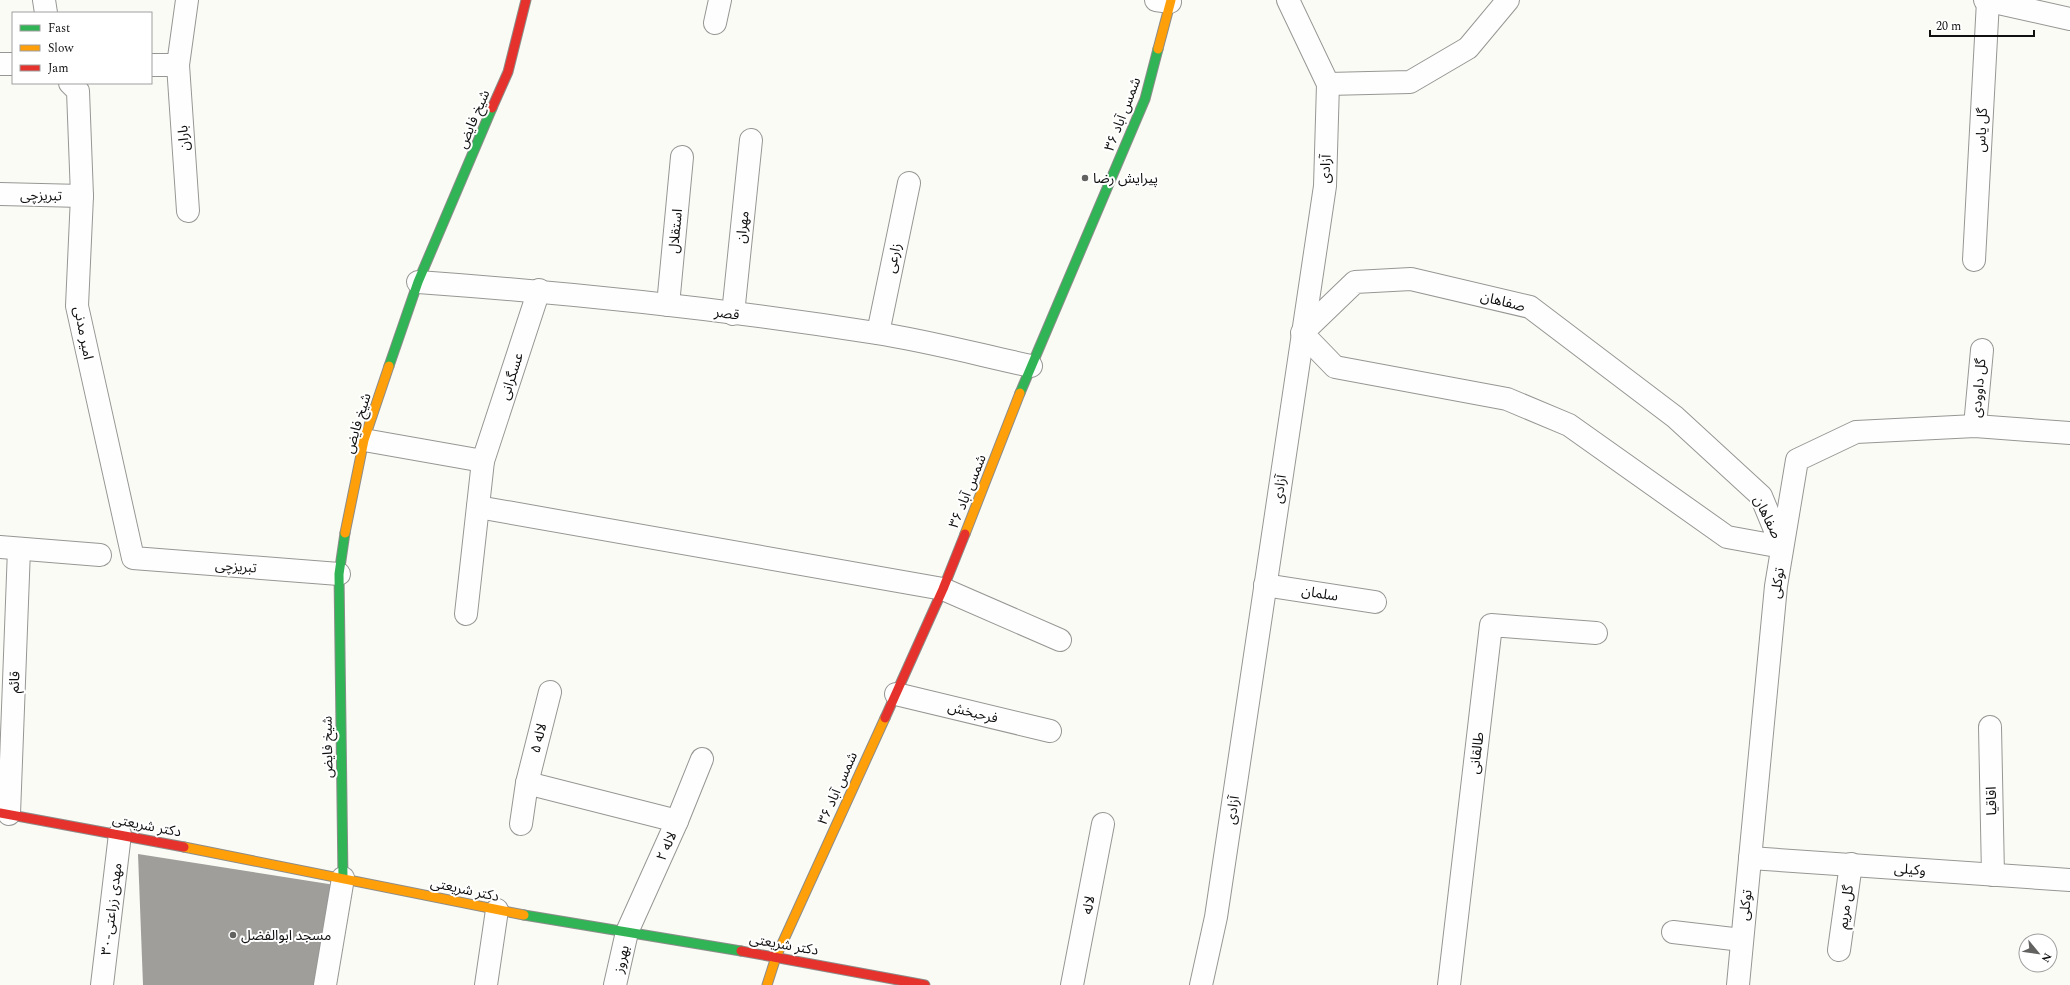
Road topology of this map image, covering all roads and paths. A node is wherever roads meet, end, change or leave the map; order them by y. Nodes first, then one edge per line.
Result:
1 (44, 0) edge
2 (187, 0) edge
3 (526, 0) edge
4 (720, 0) edge
5 (1288, 0) edge
6 (1508, 0) edge
7 (1987, 0) edge
8 (1166, 1) edge
9 (46, 12) edge
10 (2070, 19) edge
11 (715, 23) dead end
12 (0, 64) edge
13 (12, 64) edge
14 (152, 65) edge
15 (178, 65) junction
16 (71, 84) edge
17 (1328, 84) junction
18 (751, 140) dead end
19 (682, 157) dead end
20 (908, 183) dead end
21 (0, 194) edge
22 (82, 196) junction
23 (188, 211) dead end
24 (1974, 260) dead end
25 (418, 282) junction
26 (539, 290) junction
27 (668, 305) junction
28 (733, 314) junction
29 (878, 333) junction
30 (1302, 333) junction
31 (1982, 350) dead end
32 (1031, 366) junction
33 (1975, 426) junction
34 (2070, 433) edge
35 (364, 440) junction
36 (483, 461) junction
37 (478, 507) junction
38 (1782, 547) junction
39 (10, 548) edge
40 (100, 555) dead end
41 (133, 558) joint
42 (339, 574) junction
43 (1265, 585) junction
44 (943, 589) junction
45 (1375, 602) dead end
46 (8, 612) edge
47 (466, 614) dead end
48 (1596, 633) dead end
49 (1060, 640) dead end
50 (550, 692) dead end
51 (896, 694) junction
52 (1990, 727) dead end
53 (1050, 731) dead end
54 (702, 759) dead end
55 (527, 783) junction
56 (4, 814) edge
57 (677, 821) junction
58 (521, 824) dead end
59 (1103, 824) dead end
60 (120, 834) junction
61 (1750, 858) junction
62 (1851, 864) junction
63 (1993, 875) junction
64 (343, 878) junction
65 (2070, 880) edge
66 (497, 910) junction
67 (627, 932) junction
68 (1673, 932) dead end
69 (1742, 940) junction
70 (1839, 950) dead end
71 (776, 957) junction
72 (102, 985) edge
73 (325, 985) edge
74 (486, 985) edge
75 (615, 985) edge
76 (767, 985) edge
77 (925, 985) edge
78 (1072, 985) edge
79 (1201, 985) edge
80 (1449, 985) edge
81 (1738, 985) edge

1 - 9 street
2 - 15 street, باران
3 - 25 street, شیخ فایض
4 - 11 street
5 - 17 street, آزادی
6 - 17 street
7 - 10 street
7 - 24 street, گل یاس
8 - 32 street, شمس آباد ۳۶
12 - 13 street
14 - 15 street
15 - 23 street, باران
16 - 22 street, امیر مدنی
17 - 30 street, آزادی
18 - 28 street, مهران
19 - 27 street, استقلال
20 - 29 street, زارعی
21 - 22 street, تبریزچی
22 - 41 street, امیر مدنی
25 - 26 street, قصر
25 - 35 street, شیخ فایض
26 - 27 street, قصر
26 - 36 street, عسگرانی
27 - 28 street, قصر
28 - 29 street, قصر
29 - 32 street, قصر
30 - 38 street, صفاهان
30 - 38 street, صفاهان
30 - 43 street, آزادی
31 - 33 street, گل داوودی
32 - 44 street, شمس آباد ۳۶
33 - 34 street, توکلی
33 - 38 street, توکلی
35 - 36 street
35 - 42 street, شیخ فایض
36 - 37 street, عسگرانی
37 - 44 street
37 - 47 street, عسگرانی
38 - 61 street, توکلی
39 - 40 street
39 - 46 street, قائم
41 - 42 street, تبریزچی
42 - 64 street, شیخ فایض
43 - 45 street, سلمان
43 - 79 street, آزادی
44 - 49 street
44 - 51 street, شمس آباد ۳۶
46 - 56 street, قائم
48 - 80 street, طالقانی
50 - 55 street, لاله ۵
51 - 53 street, فرحبخش
51 - 71 street, شمس آباد ۳۶
52 - 63 street, اقاقیا
54 - 57 street, لاله ۲
55 - 57 street
55 - 58 street, لاله ۵
56 - 60 street, دکتر شریعتی
57 - 67 street, لاله ۲
59 - 78 street, لاله
60 - 64 street, دکتر شریعتی
60 - 72 street, ۳۰-مهدی زراعتی
61 - 62 street, وکیلی
61 - 69 street, توکلی
62 - 63 street, وکیلی
62 - 70 street, گل مریم
63 - 65 street, وکیلی
64 - 66 street, دکتر شریعتی
64 - 73 street
66 - 67 street, دکتر شریعتی
66 - 74 street
67 - 71 street, دکتر شریعتی
67 - 75 street, بهروز
68 - 69 street
69 - 81 street, توکلی
71 - 76 street, شمس آباد ۳۶
71 - 77 street, دکتر شریعتی

